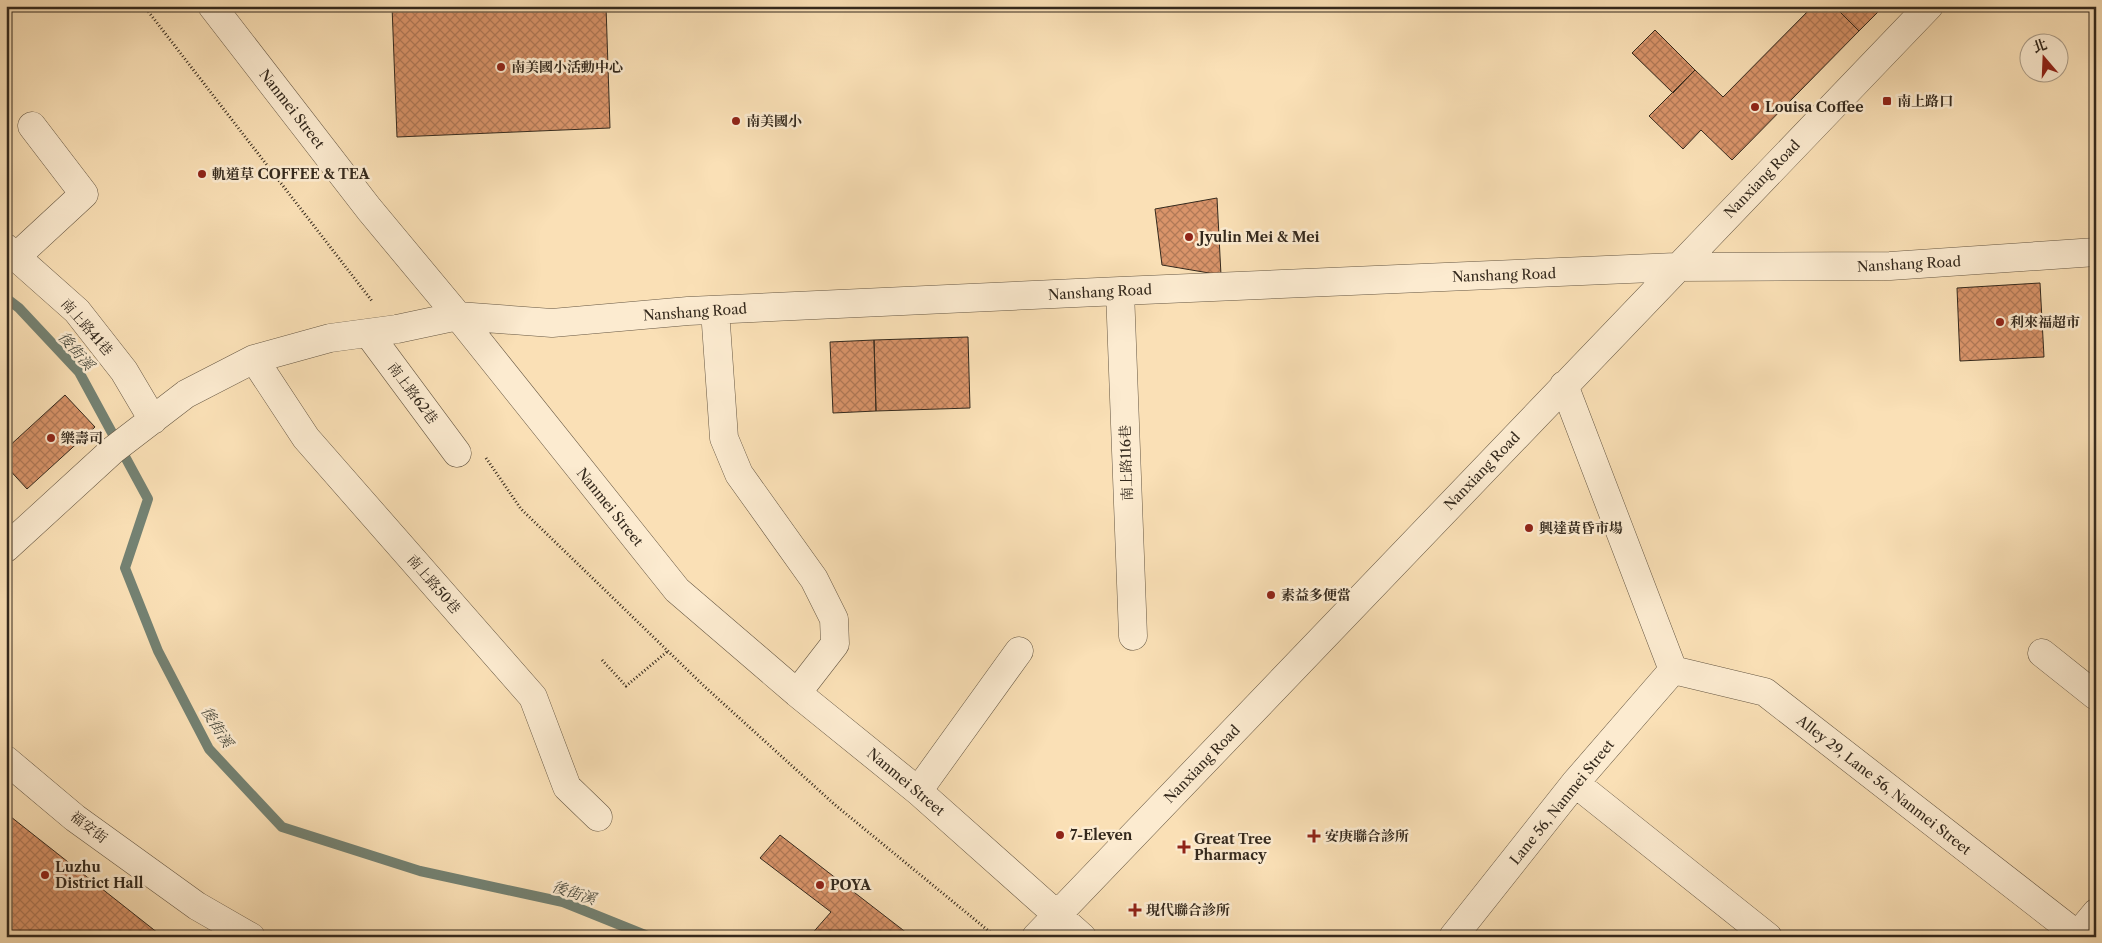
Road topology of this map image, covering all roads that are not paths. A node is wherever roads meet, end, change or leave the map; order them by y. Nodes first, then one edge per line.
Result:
1 (212, 6) edge
2 (1929, 6) edge
3 (32, 126) dead end
4 (12, 252) edge
5 (2096, 252) edge
6 (1676, 267) junction
7 (1120, 291) junction
8 (715, 310) junction
9 (458, 316) junction
10 (368, 333) junction
11 (254, 359) junction
12 (1564, 385) junction
13 (153, 420) junction
14 (470, 453) road end
15 (6, 548) edge
16 (1133, 636) dead end
17 (1019, 651) dead end
18 (2042, 653) dead end
19 (1673, 670) junction
20 (797, 693) junction
21 (2096, 696) edge
22 (6, 760) edge
23 (1575, 783) junction
24 (918, 791) junction
25 (598, 816) dead end
26 (2096, 912) edge
27 (1057, 915) junction
28 (2078, 936) edge
29 (251, 937) edge
30 (1036, 937) edge
31 (1082, 937) edge
32 (1453, 937) edge
33 (1768, 937) edge

1 - 9 street, Nanmei Street
2 - 6 street, Nanxiang Road
3 - 4 street
4 - 13 street, 南上路41巷
5 - 6 street, Nanshang Road
6 - 7 street, Nanshang Road
6 - 12 street, Nanxiang Road
7 - 8 street, Nanshang Road
7 - 16 street, 南上路116巷
8 - 9 street, Nanshang Road
8 - 20 street
9 - 10 street, Nanshang Road
9 - 20 street, Nanmei Street
10 - 11 street, Nanshang Road
10 - 14 street, 南上路62巷
11 - 13 street, Nanshang Road
11 - 25 street, 南上路50巷
12 - 19 street
12 - 27 street, Nanxiang Road
13 - 15 street, Nanshang Road
17 - 24 street
18 - 21 street
19 - 23 street, Lane 56, Nanmei Street
19 - 28 street, Alley 29, Lane 56, Nanmei Street
20 - 24 street, Nanmei Street
22 - 29 street, 福安街
23 - 32 street, Lane 56, Nanmei Street
23 - 33 street
24 - 27 street, Nanmei Street
26 - 28 street
27 - 30 street, Nanxiang Road
27 - 31 street, Nanmei Street

